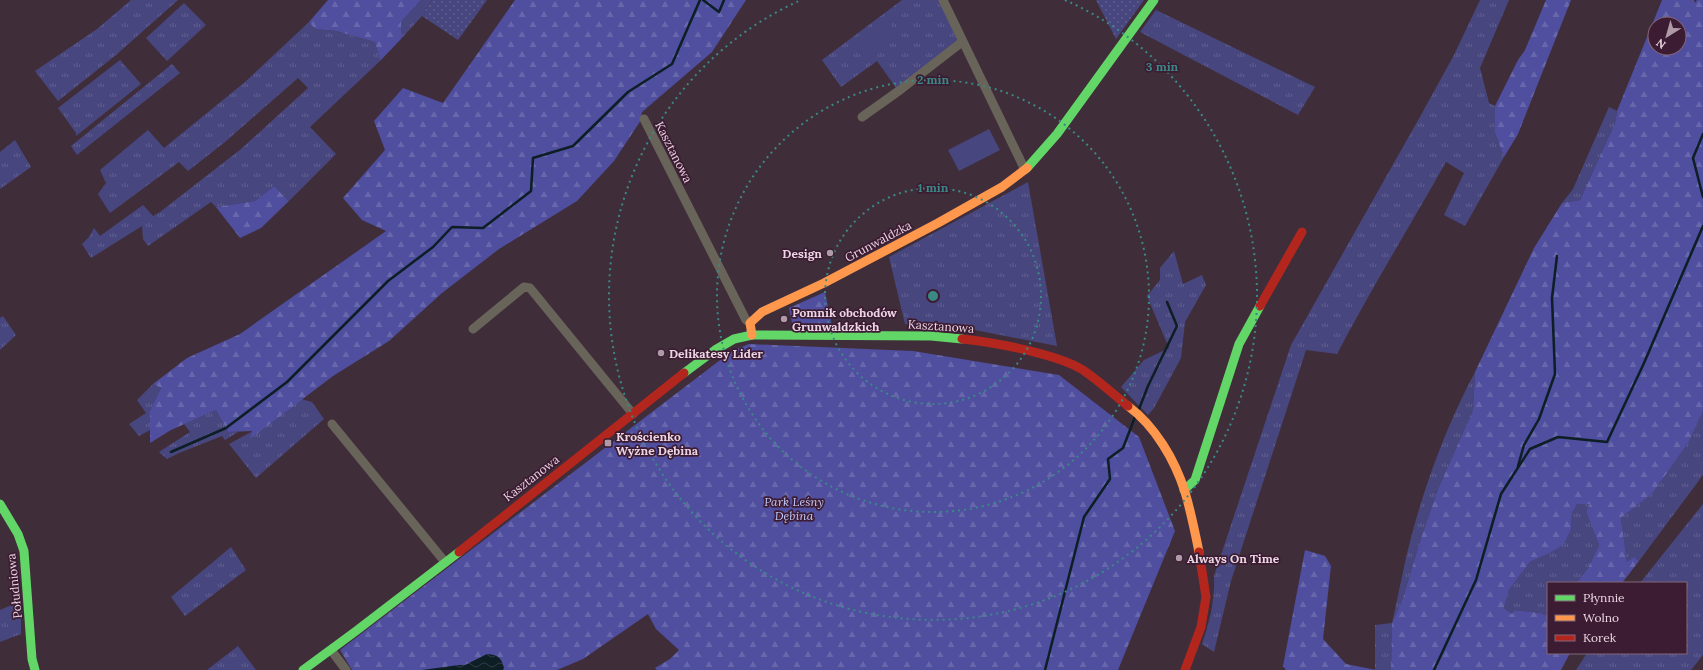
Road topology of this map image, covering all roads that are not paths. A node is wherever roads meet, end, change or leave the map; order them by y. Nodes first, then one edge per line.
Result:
1 (944, 0) edge
2 (1154, 0) edge
3 (962, 42) junction
4 (862, 117) dead end
5 (644, 119) dead end
6 (1026, 170) junction
7 (1302, 232) dead end
8 (750, 323) junction
9 (473, 329) dead end
10 (752, 335) junction
11 (633, 414) junction
12 (332, 424) dead end
13 (1184, 491) junction
14 (0, 504) edge
15 (445, 562) junction
16 (331, 650) junction
17 (32, 659) junction
18 (28, 670) edge
19 (35, 670) edge
20 (303, 670) edge
21 (346, 670) edge
22 (1185, 670) edge

1 - 3 street
2 - 6 street, Grunwaldzka
3 - 4 street
3 - 6 street
5 - 8 street, Kasztanowa
6 - 8 street, Grunwaldzka
7 - 13 street
8 - 10 street
9 - 11 street
10 - 11 street, Kasztanowa
10 - 13 street, Kasztanowa
11 - 15 street, Kasztanowa
12 - 15 street
13 - 22 street, Kasztanowa
14 - 17 street, Południowa
15 - 16 street, Kasztanowa
16 - 20 street, Kasztanowa
16 - 21 street
17 - 18 street
17 - 19 street, Południowa

